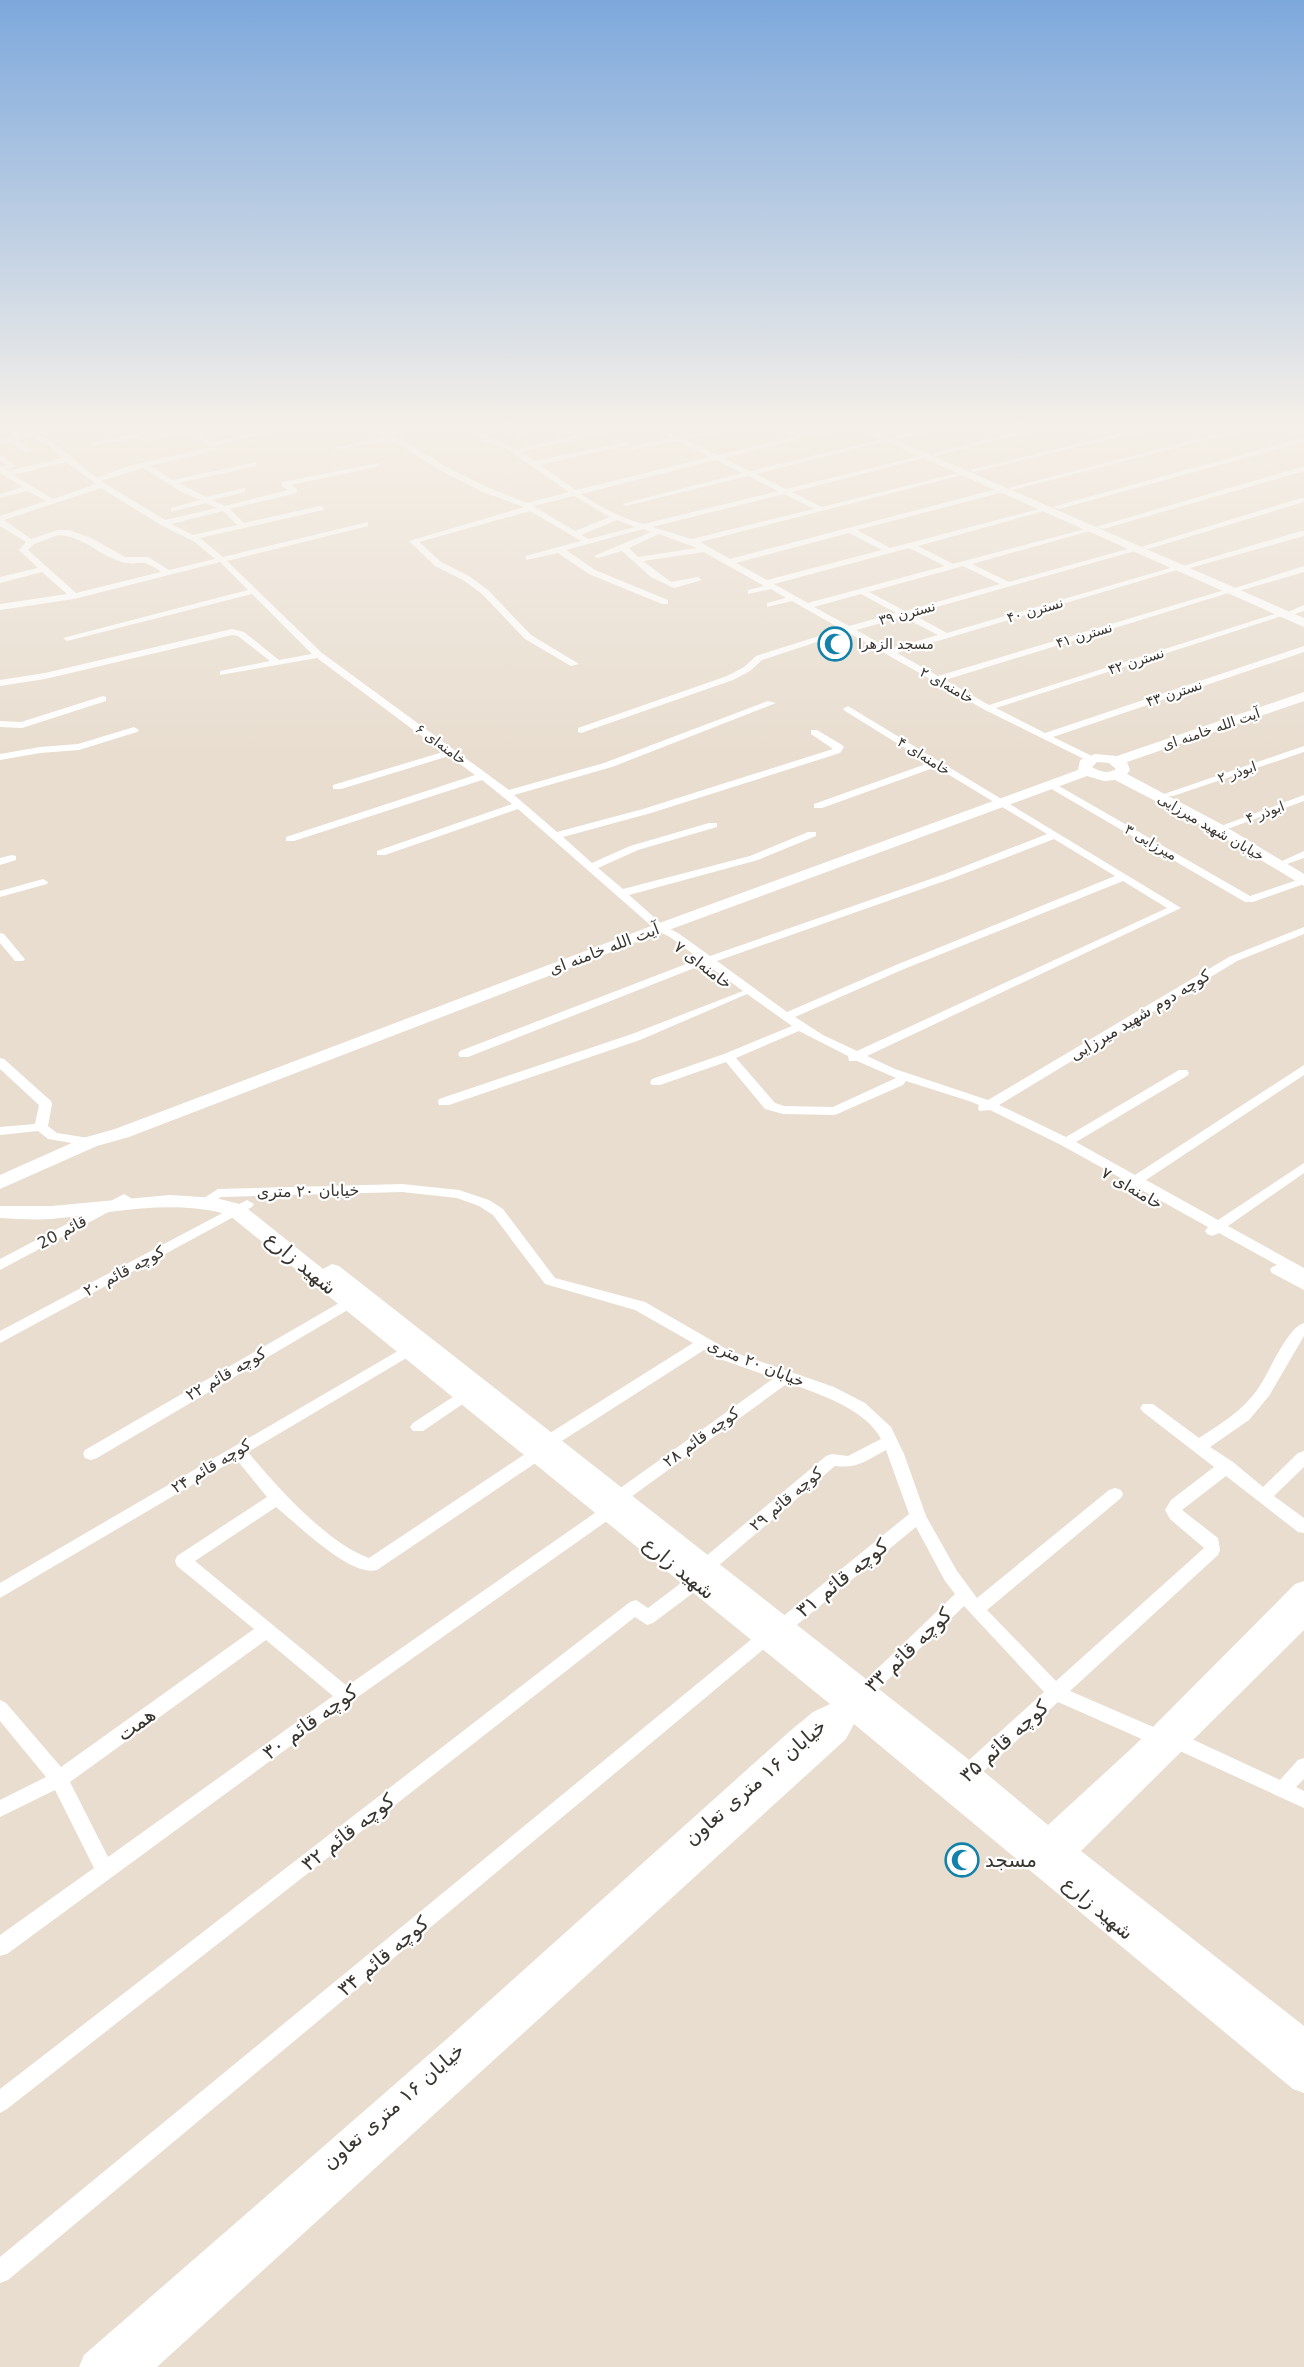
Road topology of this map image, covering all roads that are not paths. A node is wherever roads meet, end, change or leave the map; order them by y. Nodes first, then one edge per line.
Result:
1 (22, 536) edge
2 (45, 536) edge
3 (83, 536) edge
4 (317, 536) edge
5 (428, 536) edge
6 (579, 536) edge
7 (611, 536) edge
8 (647, 536) edge
9 (675, 536) edge
10 (713, 536) edge
11 (825, 536) edge
12 (862, 536) edge
13 (949, 536) edge
14 (1065, 536) edge
15 (1115, 536) edge
16 (1181, 536) edge
17 (1289, 536) edge
18 (193, 537) edge
19 (31, 542) junction
20 (691, 542) junction
21 (589, 543) junction
22 (910, 545) junction
23 (623, 548) junction
24 (1142, 548) junction
25 (705, 549) junction
26 (560, 550) junction
27 (890, 551) junction
28 (598, 556) dead end
29 (529, 558) dead end
30 (635, 560) junction
31 (223, 561) junction
32 (728, 562) junction
33 (965, 564) junction
34 (952, 567) junction
35 (1184, 567) junction
36 (43, 569) junction
37 (1304, 569) edge
38 (170, 573) junction
39 (0, 580) edge
40 (698, 580) dead end
41 (769, 585) junction
42 (1008, 585) junction
43 (1235, 589) junction
44 (253, 591) junction
45 (861, 591) junction
46 (751, 592) dead end
47 (74, 596) junction
48 (793, 598) junction
49 (665, 602) dead end
50 (770, 605) dead end
51 (807, 606) junction
52 (0, 607) edge
53 (1293, 611) edge
54 (904, 614) junction
55 (1304, 617) edge
56 (1304, 623) edge
57 (849, 629) junction
58 (946, 636) junction
59 (68, 638) dead end
60 (1304, 649) edge
61 (890, 652) junction
62 (319, 655) junction
63 (276, 662) junction
64 (574, 664) dead end
65 (223, 673) dead end
66 (937, 679) junction
67 (0, 682) edge
68 (1304, 696) edge
69 (103, 699) dead end
70 (771, 703) dead end
71 (988, 708) junction
72 (848, 709) dead end
73 (0, 724) edge
74 (134, 730) dead end
75 (581, 730) dead end
76 (814, 732) dead end
77 (1045, 736) junction
78 (1304, 749) edge
79 (452, 752) junction
80 (0, 757) edge
81 (937, 763) junction
82 (1089, 765) junction
83 (1119, 769) junction
84 (484, 776) junction
85 (1052, 785) junction
86 (337, 787) dead end
87 (507, 794) junction
88 (1169, 794) junction
89 (1304, 798) edge
90 (1001, 802) junction
91 (520, 805) junction
92 (818, 807) dead end
93 (713, 825) dead end
94 (1226, 826) junction
95 (812, 834) dead end
96 (1055, 835) junction
97 (556, 836) junction
98 (290, 840) dead end
99 (381, 853) dead end
100 (1304, 854) edge
101 (12, 858) dead end
102 (1287, 861) junction
103 (0, 862) edge
104 (592, 867) junction
105 (1123, 877) junction
106 (1304, 878) edge
107 (43, 882) dead end
108 (622, 893) junction
109 (0, 894) edge
110 (660, 928) junction
111 (1302, 934) edge
112 (0, 936) edge
113 (19, 959) dead end
114 (703, 961) junction
115 (741, 994) junction
116 (786, 1017) junction
117 (794, 1029) junction
118 (464, 1054) dead end
119 (728, 1057) junction
120 (852, 1058) junction
121 (0, 1062) edge
122 (1304, 1069) edge
123 (1184, 1073) dead end
124 (901, 1079) junction
125 (656, 1082) dead end
126 (444, 1102) dead end
127 (984, 1107) junction
128 (41, 1127) junction
129 (0, 1131) edge
130 (122, 1133) junction
131 (90, 1142) junction
132 (1066, 1142) junction
133 (1304, 1167) edge
134 (0, 1183) edge
135 (1132, 1183) junction
136 (0, 1195) edge
137 (210, 1198) junction
138 (117, 1202) junction
139 (0, 1204) edge
140 (242, 1207) junction
141 (0, 1212) edge
142 (1215, 1230) junction
143 (0, 1265) edge
144 (1303, 1281) edge
145 (356, 1299) junction
146 (1304, 1328) edge
147 (0, 1338) edge
148 (704, 1343) junction
149 (415, 1346) junction
150 (785, 1377) junction
151 (472, 1391) junction
152 (1148, 1408) dead end
153 (418, 1427) dead end
154 (890, 1441) junction
155 (1199, 1446) junction
156 (542, 1448) junction
157 (237, 1450) junction
158 (91, 1454) dead end
159 (1304, 1457) edge
160 (1227, 1466) junction
161 (1115, 1494) dead end
162 (1264, 1496) junction
163 (277, 1498) junction
164 (613, 1505) junction
165 (918, 1516) junction
166 (1304, 1527) edge
167 (700, 1575) junction
168 (0, 1591) edge
169 (1304, 1591) edge
170 (966, 1594) junction
171 (976, 1610) junction
172 (1304, 1614) edge
173 (266, 1630) junction
174 (773, 1633) junction
175 (1056, 1693) junction
176 (346, 1696) junction
177 (857, 1699) junction
178 (0, 1708) edge
179 (1167, 1739) junction
180 (1304, 1766) edge
181 (59, 1779) junction
182 (960, 1781) junction
183 (1282, 1790) junction
184 (1304, 1800) edge
185 (0, 1809) edge
186 (1048, 1854) junction
187 (105, 1870) junction
188 (0, 1947) edge
189 (1304, 2045) edge
190 (1304, 2078) edge
191 (0, 2102) edge
192 (0, 2272) edge
193 (96, 2367) edge
194 (132, 2367) edge

1 - 19 street
2 - 19 street
3 - 38 street
4 - 31 street
5 - 64 street
6 - 21 street
7 - 21 street
8 - 23 street
9 - 20 street, خامنه‌ای ۲
10 - 20 street
11 - 32 street
12 - 27 street
13 - 22 street
14 - 33 street
15 - 24 street
16 - 24 street, نسترن ۳۹
17 - 35 street, نسترن ۴۰
18 - 31 street, خامنه‌ای ۶
19 - 36 street
20 - 25 street, خامنه‌ای ۲
21 - 26 street
22 - 27 street
22 - 34 street
23 - 28 street
23 - 30 street
24 - 35 street
24 - 42 street, نسترن ۳۹
25 - 30 street
25 - 32 street, خامنه‌ای ۲
26 - 29 street
26 - 49 street
27 - 41 street
30 - 40 street
31 - 38 street
31 - 44 street, خامنه‌ای ۶
32 - 41 street, خامنه‌ای ۲
33 - 34 street
33 - 42 street
34 - 45 street
35 - 43 street
35 - 58 street, نسترن ۴۰
36 - 39 street
36 - 47 street
37 - 43 street, نسترن ۴۱
38 - 47 street
41 - 46 street
41 - 48 street, خامنه‌ای ۲
42 - 54 street, نسترن ۳۹
43 - 53 street
43 - 66 street, نسترن ۴۱
44 - 59 street
44 - 62 street, خامنه‌ای ۶
45 - 51 street
45 - 54 street
47 - 52 street
48 - 50 street
48 - 51 street, خامنه‌ای ۲
51 - 57 street, خامنه‌ای ۲
53 - 55 street
53 - 56 street
53 - 71 street, نسترن ۴۲
54 - 57 street, نسترن ۳۹
54 - 58 street
57 - 61 street, خامنه‌ای ۲
57 - 75 street, نسترن ۳۹
58 - 61 street, نسترن ۴۰
60 - 77 street, نسترن ۴۳
61 - 66 street, خامنه‌ای ۲
62 - 63 street
62 - 79 street, خامنه‌ای ۶
63 - 65 street
63 - 67 street
66 - 71 street, خامنه‌ای ۲
68 - 83 street, آیت الله خامنه ای
69 - 73 street
70 - 87 street
71 - 77 street, خامنه‌ای ۲
72 - 81 street, خامنه‌ای ۴
74 - 80 street
76 - 97 street
77 - 82 street, خامنه‌ای ۲
78 - 88 street, ابوذر ۲
79 - 84 street, خامنه‌ای ۶
79 - 86 street
81 - 90 street, خامنه‌ای ۴
81 - 92 street
82 - 83 street
82 - 85 street, آیت الله خامنه ای
83 - 88 street, خیابان شهید میرزایی
83 - 106 street, خیابان شهید میرزایی
84 - 87 street, خامنه‌ای ۶
84 - 98 street
85 - 90 street, آیت الله خامنه ای
85 - 106 street, میرزایی ۳
87 - 91 street, خامنه‌ای ۶
88 - 94 street, خیابان شهید میرزایی
89 - 94 street, ابوذر ۴
90 - 96 street, خامنه‌ای ۴
90 - 110 street, آیت الله خامنه ای
91 - 97 street, خامنه‌ای ۶
91 - 99 street
93 - 104 street
94 - 102 street, خیابان شهید میرزایی
95 - 108 street
96 - 105 street, خامنه‌ای ۴
96 - 114 street
97 - 104 street, خامنه‌ای ۶
100 - 102 street
101 - 103 street
102 - 106 street, خیابان شهید میرزایی
104 - 108 street, خامنه‌ای ۶
105 - 116 street
105 - 120 street, خامنه‌ای ۴
107 - 109 street
108 - 110 street, خامنه‌ای ۶
110 - 114 street, خامنه‌ای ۷
110 - 130 street, آیت الله خامنه ای
111 - 127 street, کوچه دوم شهید میرزایی
112 - 113 street
114 - 115 street, خامنه‌ای ۷
114 - 116 street, خامنه‌ای ۷
114 - 118 street
115 - 117 street, خامنه‌ای ۷
115 - 126 street
116 - 120 street, خامنه‌ای ۷
117 - 119 street
117 - 120 street, خامنه‌ای ۷
119 - 124 street
119 - 125 street
120 - 124 street, خامنه‌ای ۷
121 - 128 street
122 - 135 street
123 - 132 street
124 - 127 street, خامنه‌ای ۷
127 - 132 street, خامنه‌ای ۷
127 - 135 street, خامنه‌ای ۷
128 - 129 street
128 - 131 street
130 - 131 street, آیت الله خامنه ای
130 - 136 street, آیت الله خامنه ای
131 - 134 street, آیت الله خامنه ای
132 - 135 street, خامنه‌ای ۷
133 - 142 street
135 - 142 street, خامنه‌ای ۷
137 - 138 street, شهید زارع
137 - 140 street, شهید زارع
137 - 148 street, خیابان ۲۰ متری
138 - 139 street, شهید زارع
138 - 141 street, شهید زارع
138 - 143 street, قائم 20
140 - 145 street, شهید زارع
140 - 147 street, کوچه قائم ۲۰
142 - 144 street, خامنه‌ای ۷
145 - 149 street, شهید زارع
145 - 158 street, کوچه قائم ۲۲
146 - 155 street
148 - 150 street, خیابان ۲۰ متری
148 - 156 street
149 - 151 street, شهید زارع
149 - 157 street, کوچه قائم ۲۴
150 - 154 street, خیابان ۲۰ متری
150 - 164 street, کوچه قائم ۲۸
151 - 153 street
151 - 156 street, شهید زارع
152 - 155 street
154 - 165 street, خیابان ۲۰ متری
154 - 167 street, کوچه قائم ۲۹
155 - 160 street
156 - 163 street
156 - 164 street, شهید زارع
157 - 163 street
157 - 168 street, کوچه قائم ۲۴
159 - 162 street
160 - 162 street
160 - 175 street, کوچه قائم ۳۵
161 - 171 street
162 - 166 street
163 - 173 street
164 - 167 street, شهید زارع
164 - 176 street, کوچه قائم ۳۰
165 - 170 street, خیابان ۲۰ متری
165 - 174 street, ۳۱ کوچه قائم
167 - 174 street, شهید زارع
167 - 191 street, کوچه قائم ۳۲
169 - 179 street
170 - 171 street, خیابان ۲۰ متری
170 - 177 street, کوچه قائم ۳۳
171 - 175 street, خیابان ۲۰ متری
172 - 179 street
173 - 176 street
173 - 181 street, همت
174 - 177 street, شهید زارع
174 - 192 street, کوچه قائم ۳۴
175 - 179 street, خیابان ۲۰ متری
175 - 182 street, کوچه قائم ۳۵
176 - 187 street, کوچه قائم ۳۰
177 - 182 street, شهید زارع
177 - 193 street, خیابان ۱۶ متری تعاون
177 - 194 street, خیابان ۱۶ متری تعاون
178 - 181 street
179 - 183 street, خیابان ۲۰ متری
179 - 186 street
180 - 183 street
181 - 185 street, همت
181 - 187 street
182 - 186 street, شهید زارع
183 - 184 street, خیابان ۲۰ متری
186 - 189 street, شهید زارع
186 - 190 street, شهید زارع
187 - 188 street, کوچه قائم ۳۰

